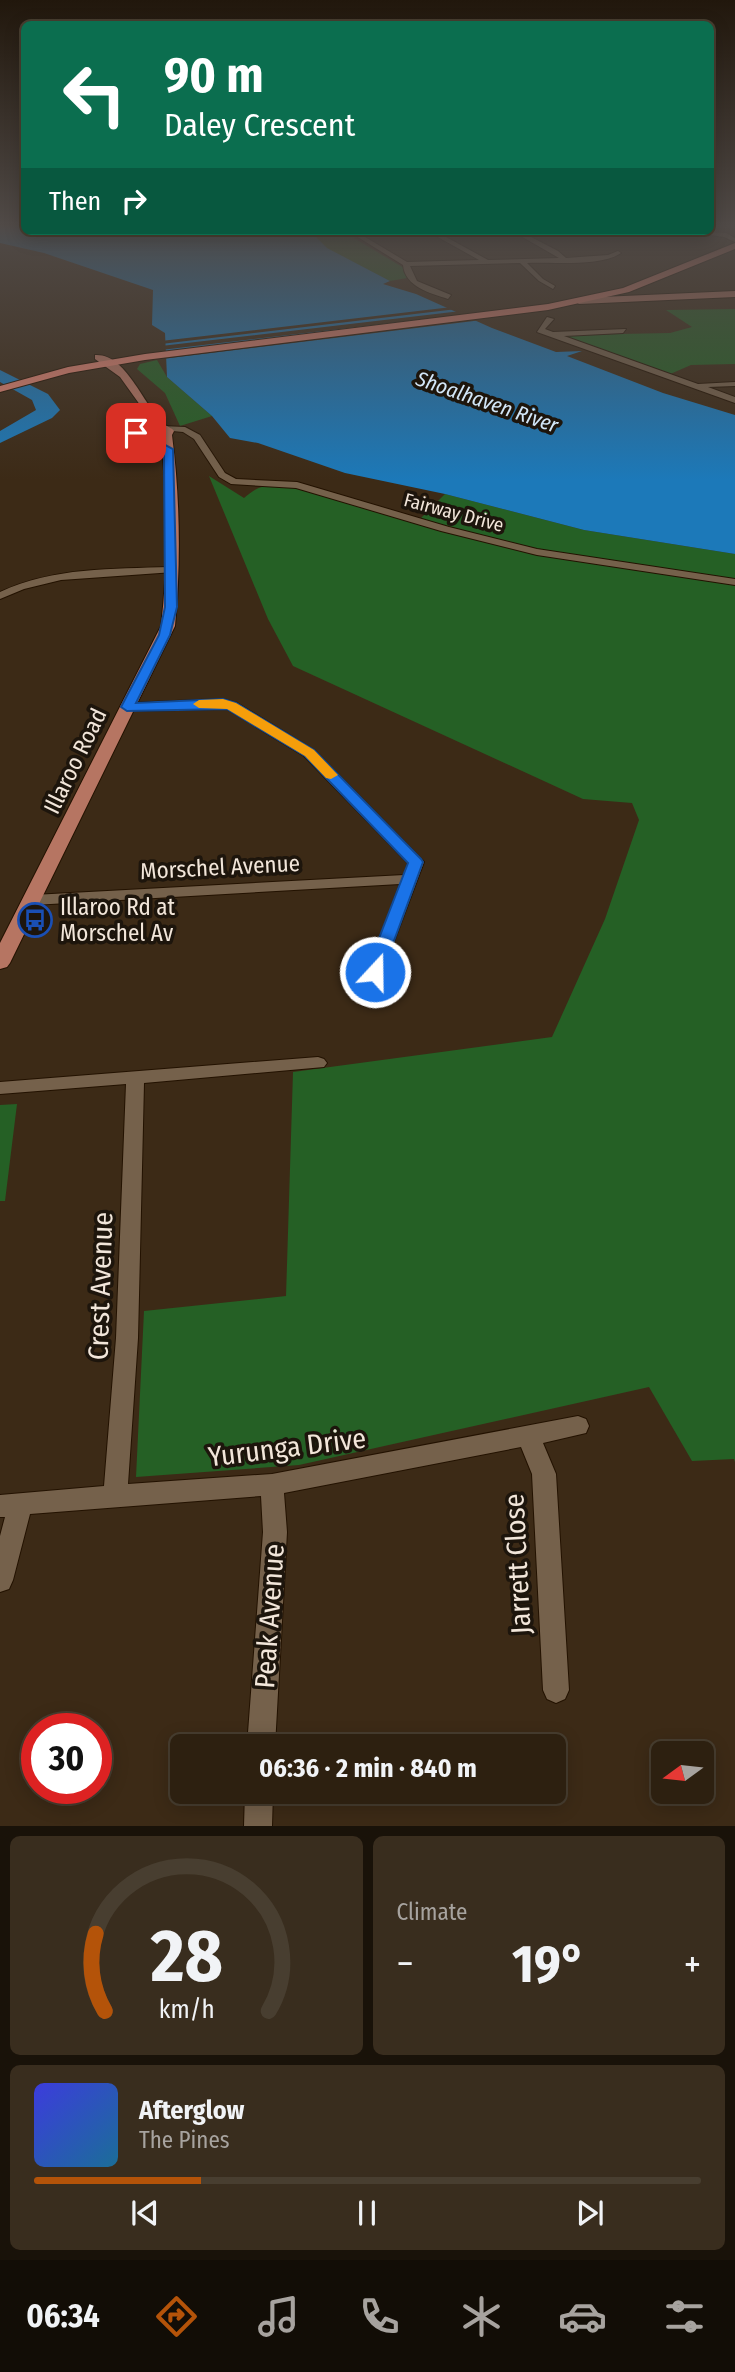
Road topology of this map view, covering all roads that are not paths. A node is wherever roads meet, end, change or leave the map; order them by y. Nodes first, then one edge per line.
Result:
1 (496, 310) edge
2 (550, 319) dead end
3 (623, 331) dead end
4 (551, 335) junction
5 (150, 354) junction
6 (98, 360) junction
7 (68, 370) junction
8 (123, 379) junction
9 (0, 380) edge
10 (735, 384) edge
11 (691, 385) junction
12 (0, 389) edge
13 (735, 400) edge
14 (149, 412) junction
15 (141, 433) junction
16 (166, 434) junction
17 (170, 570) junction
18 (735, 582) edge
19 (0, 596) edge
20 (127, 707) junction
21 (410, 879) junction
22 (33, 900) junction
23 (0, 963) edge
24 (375, 972) dead end
25 (318, 1063) dead end
26 (135, 1078) junction
27 (0, 1088) edge
28 (578, 1426) dead end
29 (529, 1437) junction
30 (272, 1485) junction
31 (115, 1496) junction
32 (10, 1505) edge
33 (0, 1580) edge
34 (556, 1690) dead end
35 (262, 1734) edge
36 (259, 1804) edge
37 (258, 1826) edge

1 - 5 highway
2 - 4 street
3 - 4 street
4 - 11 street
5 - 6 highway
5 - 8 highway
6 - 7 highway
6 - 8 main road
6 - 9 highway
7 - 8 highway
7 - 12 highway
8 - 14 main road
10 - 11 street
11 - 13 street
14 - 15 main road
14 - 16 main road
15 - 16 main road
15 - 16 main road
16 - 17 main road, Illaroo Road
16 - 18 street, Fairway Drive
17 - 19 street
17 - 20 main road, Illaroo Road
20 - 21 street
20 - 22 main road, Illaroo Road
21 - 22 street, Morschel Avenue
21 - 24 street
22 - 23 main road, Illaroo Road
25 - 26 street
26 - 27 street
26 - 31 street, Crest Avenue
28 - 29 street, Yurunga Drive
29 - 30 street, Yurunga Drive
29 - 34 street, Jarrett Close
30 - 31 street, Yurunga Drive
30 - 35 street, Peak Avenue
31 - 32 street, Yurunga Drive
32 - 33 street
36 - 37 street

